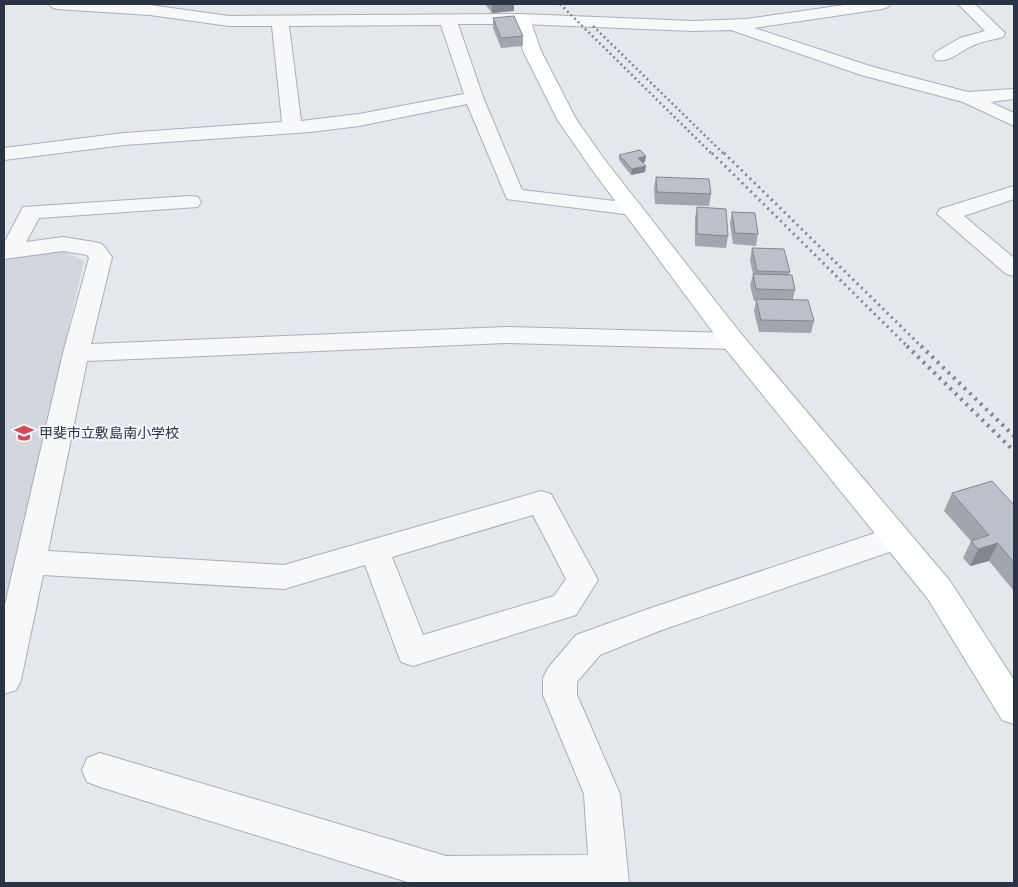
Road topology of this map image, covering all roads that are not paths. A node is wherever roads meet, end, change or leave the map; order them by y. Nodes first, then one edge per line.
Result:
1 (57, 4) edge
2 (872, 4) edge
3 (966, 4) edge
4 (149, 7) edge
5 (280, 20) junction
6 (448, 20) junction
7 (522, 20) junction
8 (727, 25) junction
9 (942, 56) dead end
10 (1014, 94) edge
11 (474, 97) junction
12 (968, 98) junction
13 (1014, 120) edge
14 (292, 128) junction
15 (4, 154) edge
16 (1014, 192) edge
17 (190, 202) dead end
18 (632, 209) junction
19 (7, 252) edge
20 (1014, 269) edge
21 (733, 341) junction
22 (76, 353) junction
23 (896, 538) junction
24 (375, 551) junction
25 (30, 562) junction
26 (4, 680) edge
27 (1014, 709) edge
28 (100, 770) dead end
29 (609, 879) edge

1 - 4 street
2 - 8 street
3 - 9 street
4 - 5 street
5 - 6 street
5 - 14 street
6 - 7 street
6 - 11 street
7 - 8 street
7 - 18 street
8 - 12 street
10 - 12 street
11 - 14 street
11 - 18 street
12 - 13 street
14 - 15 street
16 - 20 street
17 - 19 street
18 - 21 street
19 - 22 street
21 - 22 street
21 - 23 street
22 - 25 street
23 - 27 street
23 - 29 street
24 - 24 street
24 - 25 street
25 - 26 street
28 - 29 street

